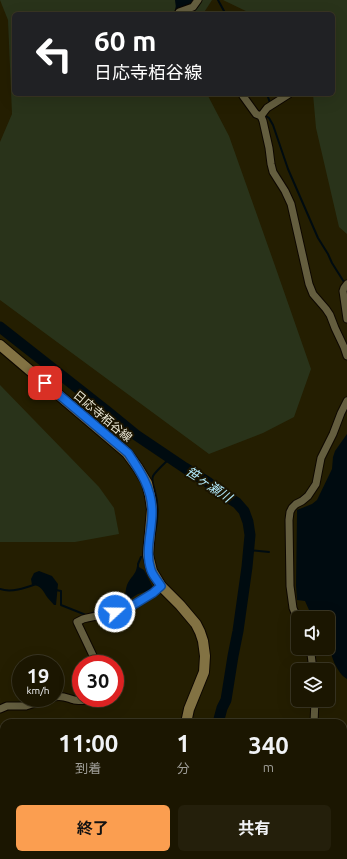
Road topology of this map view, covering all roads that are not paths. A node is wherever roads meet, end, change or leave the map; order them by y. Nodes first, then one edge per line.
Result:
1 (198, 0) edge
2 (178, 12) edge
3 (243, 96) edge
4 (286, 96) edge
5 (259, 113) junction
6 (347, 284) edge
7 (347, 319) edge
8 (0, 345) edge
9 (347, 356) edge
10 (347, 401) edge
11 (161, 586) junction
12 (294, 611) edge
13 (93, 655) edge
14 (12, 706) edge
15 (315, 707) edge
16 (0, 709) edge
17 (187, 719) edge
18 (314, 719) edge

1 - 2 street
3 - 5 street
4 - 5 street
5 - 9 street
6 - 7 street
8 - 11 main road, 日応寺栢谷線
10 - 12 street
11 - 13 street
11 - 17 main road, 日応寺栢谷線
14 - 16 street
15 - 18 street

